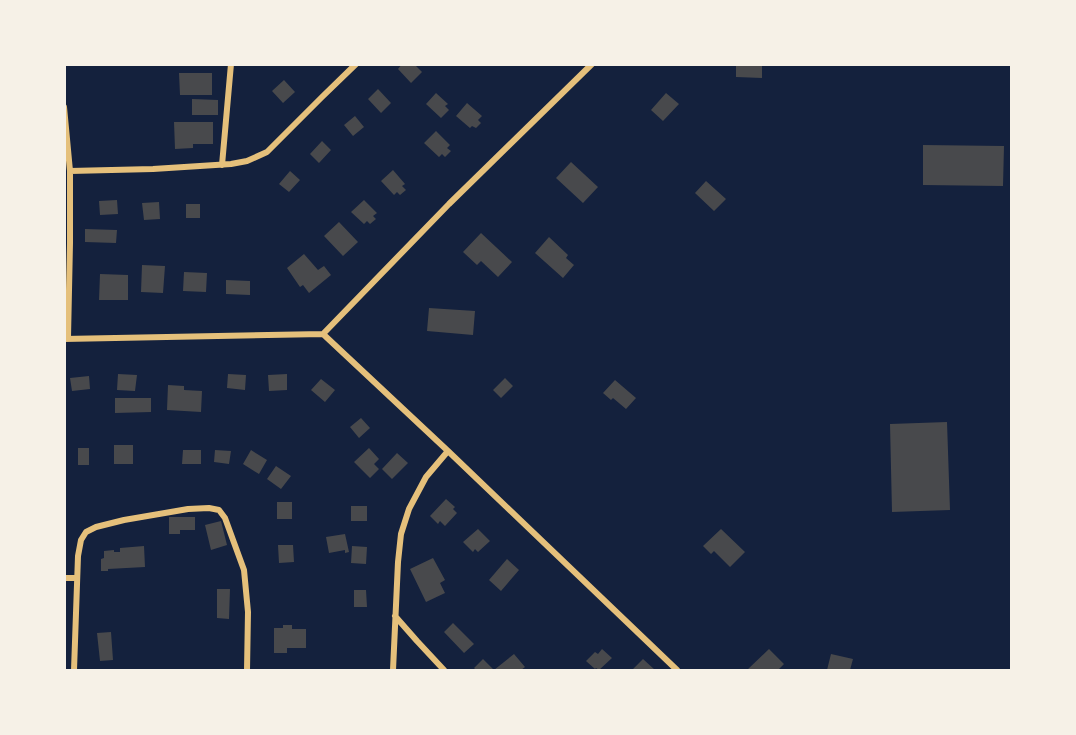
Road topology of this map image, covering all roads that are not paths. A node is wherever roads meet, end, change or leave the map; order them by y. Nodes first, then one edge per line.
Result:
1 (231, 64) edge
2 (356, 64) edge
3 (592, 64) edge
4 (64, 107) edge
5 (222, 165) junction
6 (70, 171) junction
7 (323, 334) junction
8 (66, 339) edge
9 (448, 451) junction
10 (64, 578) edge
11 (77, 578) junction
12 (395, 616) junction
13 (74, 670) edge
14 (247, 670) edge
15 (393, 670) edge
16 (444, 670) edge
17 (677, 670) edge

1 - 5 street
2 - 5 street
3 - 7 street
4 - 6 street
5 - 6 street
6 - 8 street
7 - 8 street
7 - 9 street
9 - 12 street
9 - 17 street
10 - 11 street
11 - 13 street
11 - 14 street
12 - 15 street
12 - 16 street

